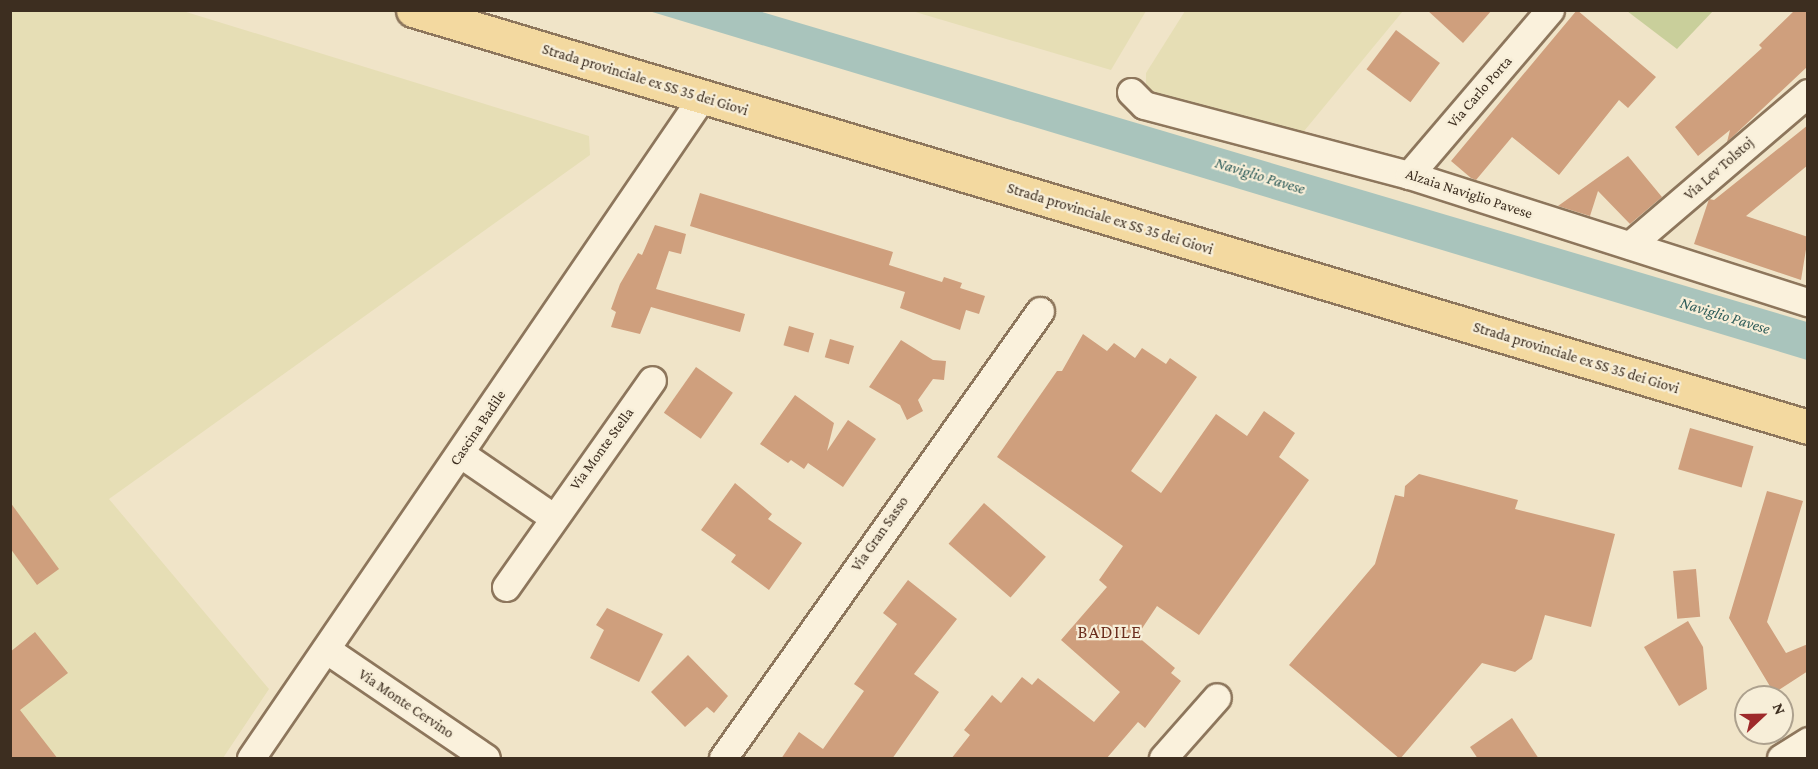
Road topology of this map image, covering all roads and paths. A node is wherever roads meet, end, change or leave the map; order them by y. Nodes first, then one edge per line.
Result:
1 (413, 10) edge
2 (1550, 10) edge
3 (1131, 92) dead end
4 (1808, 93) edge
5 (702, 97) junction
6 (1409, 174) junction
7 (1630, 245) junction
8 (1808, 302) edge
9 (1040, 311) dead end
10 (652, 380) dead end
11 (1808, 427) edge
12 (460, 454) junction
13 (553, 518) junction
14 (506, 587) dead end
15 (327, 650) junction
16 (1217, 697) dead end
17 (1808, 741) edge
18 (251, 759) edge
19 (486, 759) edge
20 (723, 759) edge
21 (1162, 759) edge
22 (1781, 759) edge

1 - 5 main road, Strada provinciale ex SS 35 dei Giovi
2 - 6 street, Via Carlo Porta
3 - 6 street, Alzaia Naviglio Pavese
4 - 7 street, Via Lev Tolstoj
5 - 11 main road, Strada provinciale ex SS 35 dei Giovi
5 - 12 street, Cascina Badile
6 - 7 street, Alzaia Naviglio Pavese
7 - 8 street, Alzaia Naviglio Pavese
9 - 20 street, Via Gran Sasso
10 - 13 street, Via Monte Stella
12 - 13 street
12 - 15 street, Cascina Badile
13 - 14 street, Via Monte Stella
15 - 18 street, Cascina Badile
15 - 19 street, Via Monte Cervino
16 - 21 street
17 - 22 street

